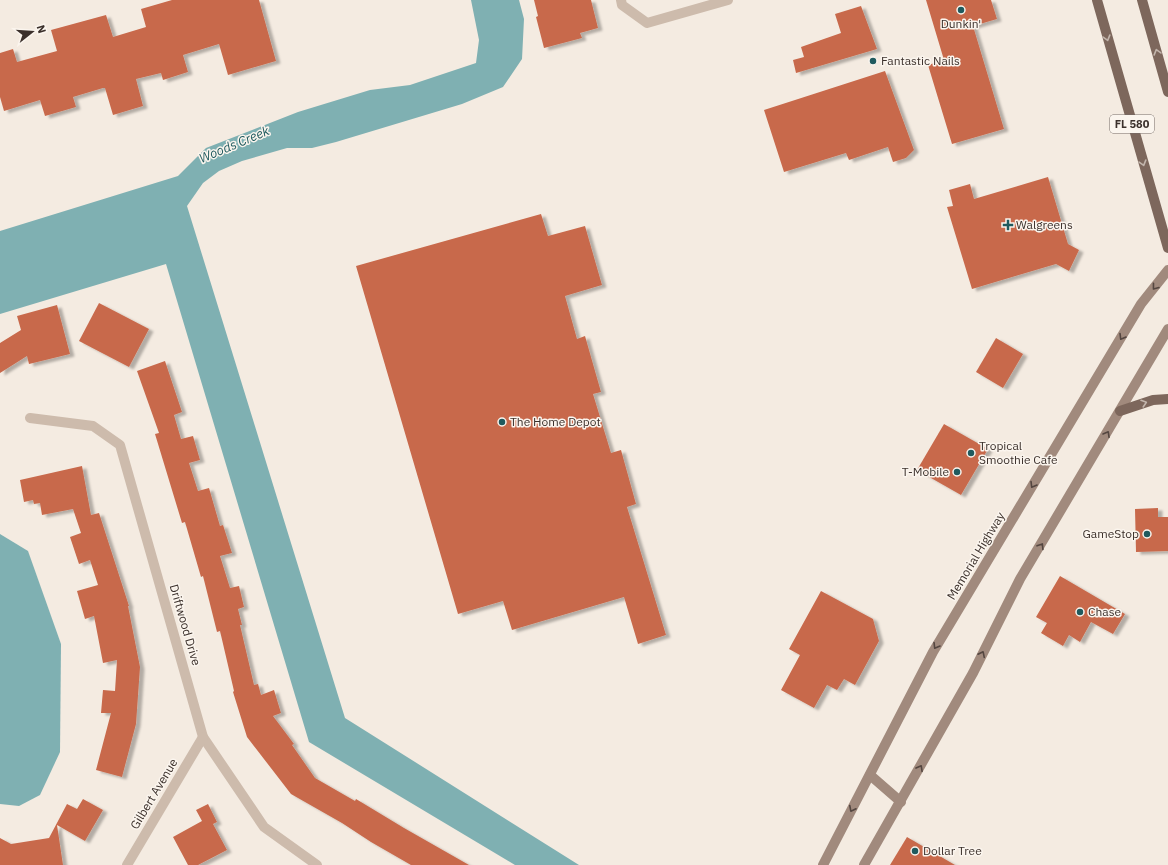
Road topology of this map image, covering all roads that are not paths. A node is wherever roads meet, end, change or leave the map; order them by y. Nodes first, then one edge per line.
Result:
1 (620, 0) edge
2 (728, 0) edge
3 (1097, 0) edge
4 (1142, 0) edge
5 (1168, 91) edge
6 (1168, 248) edge
7 (1168, 270) edge
8 (1168, 329) edge
9 (1168, 399) edge
10 (1120, 411) junction
11 (30, 418) dead end
12 (204, 737) junction
13 (870, 775) junction
14 (901, 802) junction
15 (127, 865) edge
16 (317, 865) edge
17 (823, 865) edge
18 (864, 865) edge

1 - 2 street
3 -> 6 main road, FL 580
5 -> 4 main road
7 -> 13 main road, Memorial Highway
8 - 10 main road
10 -> 9 main road
14 -> 10 main road
11 - 12 street, Driftwood Drive
12 - 15 street, Gilbert Avenue
12 - 16 street, Driftwood Drive
13 - 14 main road
13 -> 17 main road, Memorial Highway
14 - 18 main road

